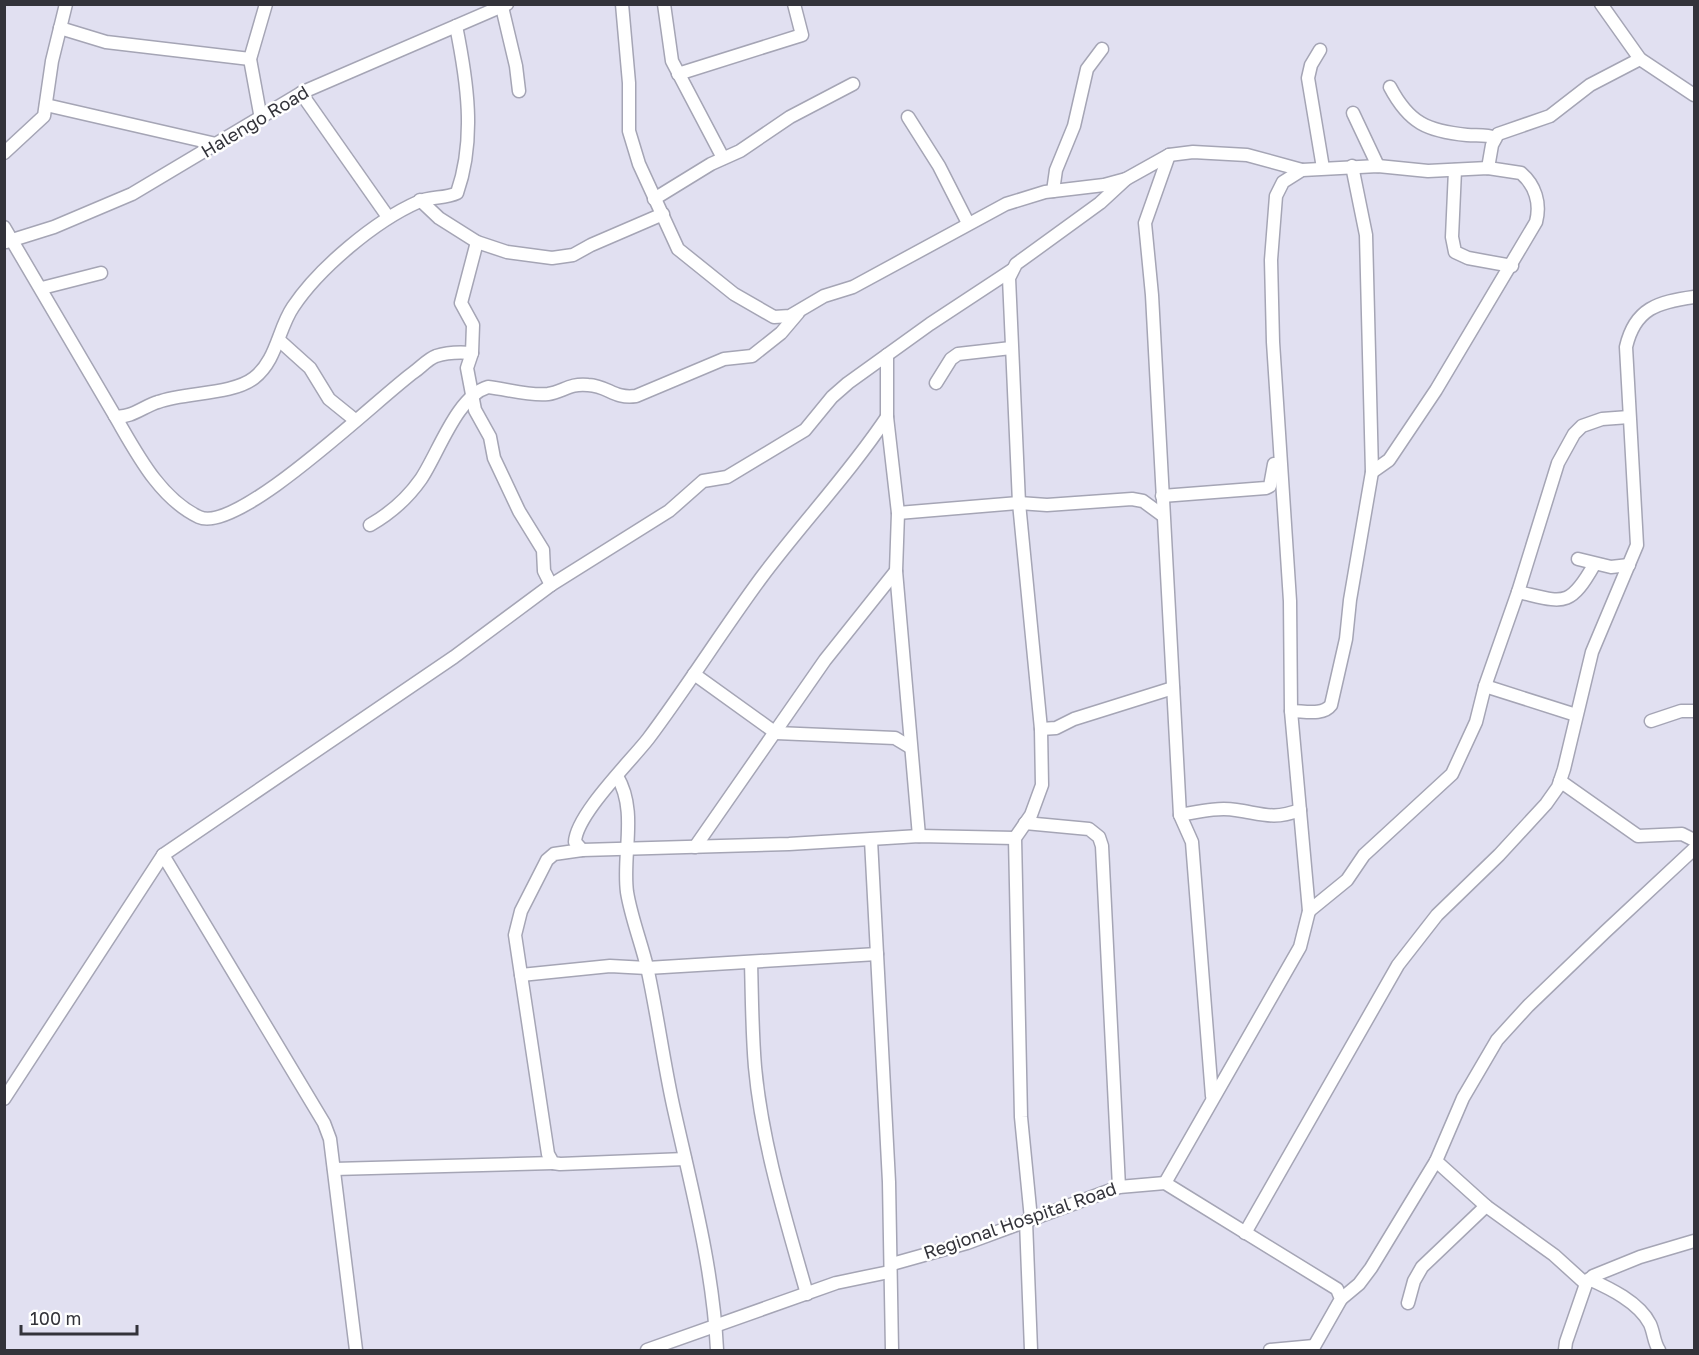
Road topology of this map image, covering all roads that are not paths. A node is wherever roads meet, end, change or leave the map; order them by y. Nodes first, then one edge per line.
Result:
1 (66, 4) edge
2 (266, 4) edge
3 (622, 4) edge
4 (664, 4) edge
5 (794, 4) edge
6 (1601, 4) edge
7 (505, 6) edge
8 (456, 26) junction
9 (60, 28) junction
10 (1102, 49) dead end
11 (1320, 50) dead end
12 (250, 59) junction
13 (1640, 59) junction
14 (678, 74) junction
15 (853, 84) dead end
16 (1390, 87) dead end
17 (519, 91) dead end
18 (300, 93) junction
19 (1695, 95) edge
20 (46, 105) junction
21 (1353, 113) dead end
22 (908, 117) dead end
23 (261, 118) junction
24 (1495, 138) junction
25 (216, 144) junction
26 (4, 153) edge
27 (1168, 155) junction
28 (723, 158) junction
29 (1352, 166) junction
30 (1378, 166) junction
31 (1323, 168) junction
32 (1488, 168) junction
33 (1302, 170) junction
34 (1455, 170) junction
35 (1126, 179) junction
36 (1053, 191) junction
37 (654, 199) junction
38 (420, 200) junction
39 (663, 214) junction
40 (388, 217) junction
41 (968, 224) junction
42 (4, 227) edge
43 (9, 242) edge
44 (477, 242) junction
45 (1512, 266) junction
46 (1012, 270) junction
47 (101, 273) dead end
48 (42, 288) junction
49 (1695, 297) edge
50 (798, 313) junction
51 (280, 340) junction
52 (1011, 348) junction
53 (472, 353) junction
54 (887, 355) junction
55 (936, 383) dead end
56 (473, 395) junction
57 (116, 416) junction
58 (887, 417) junction
59 (1629, 417) junction
60 (355, 420) junction
61 (1279, 459) junction
62 (1372, 472) junction
63 (1162, 496) junction
64 (1019, 503) junction
65 (898, 513) junction
66 (1162, 515) junction
67 (370, 525) dead end
68 (1578, 559) dead end
69 (1594, 565) junction
70 (1629, 565) junction
71 (896, 572) junction
72 (551, 585) junction
73 (1518, 592) junction
74 (694, 674) junction
75 (1485, 686) junction
76 (1173, 688) junction
77 (1291, 711) junction
78 (1695, 711) edge
79 (1576, 715) junction
80 (1651, 721) dead end
81 (1041, 729) junction
82 (776, 733) junction
83 (910, 747) junction
84 (617, 776) junction
85 (1560, 781) junction
86 (1300, 810) junction
87 (1180, 815) junction
88 (1025, 823) junction
89 (919, 836) junction
90 (1015, 838) junction
91 (872, 840) junction
92 (1695, 840) edge
93 (695, 847) junction
94 (626, 849) junction
95 (1695, 849) edge
96 (582, 850) junction
97 (163, 855) junction
98 (1310, 911) junction
99 (877, 954) junction
100 (751, 962) junction
101 (647, 968) junction
102 (521, 975) junction
103 (1212, 1096) junction
104 (4, 1099) edge
105 (686, 1159) junction
106 (1436, 1161) junction
107 (553, 1163) junction
108 (334, 1169) junction
109 (1165, 1183) junction
110 (1119, 1187) junction
111 (1486, 1206) junction
112 (1028, 1220) junction
113 (1245, 1233) junction
114 (1695, 1241) edge
115 (890, 1268) junction
116 (1588, 1281) junction
117 (807, 1294) junction
118 (1341, 1299) junction
119 (1408, 1303) dead end
120 (716, 1327) junction
121 (1313, 1348) edge
122 (357, 1350) edge
123 (647, 1350) edge
124 (717, 1350) edge
125 (892, 1350) edge
126 (1031, 1350) edge
127 (1270, 1350) edge
128 (1565, 1350) edge
129 (1659, 1350) edge

1 - 9 street
2 - 12 street
3 - 37 street
4 - 14 street
5 - 14 street
6 - 13 street
7 - 8 street, Halengo Road
7 - 17 street
8 - 18 street, Halengo Road
8 - 38 street
9 - 12 street
9 - 20 street
10 - 36 street
11 - 31 street
12 - 23 street
13 - 19 street
13 - 24 street
14 - 28 street
15 - 28 street
16 - 24 street
18 - 23 street, Halengo Road
18 - 40 street
20 - 25 street
20 - 26 street
21 - 30 street
22 - 41 street
23 - 25 street, Halengo Road
24 - 32 street
25 - 43 street, Halengo Road
27 - 33 street
27 - 35 street
27 - 63 street
28 - 37 street
29 - 30 street
29 - 31 street
29 - 62 street
30 - 34 street
31 - 33 street
32 - 34 street
32 - 45 street
33 - 61 street
34 - 45 street
35 - 36 street
35 - 46 street
36 - 41 street
37 - 39 street
38 - 40 street
38 - 44 street
39 - 44 street
39 - 50 street
40 - 51 street
41 - 50 street
42 - 43 street
43 - 48 street
44 - 53 street
45 - 62 street
46 - 52 street
46 - 54 street
47 - 48 street
48 - 57 street
49 - 59 street
50 - 56 street
51 - 57 street
51 - 60 street
52 - 55 street
52 - 64 street
53 - 56 street
53 - 60 street
54 - 58 street
54 - 72 street
56 - 67 street
56 - 72 street
57 - 60 street
58 - 65 street
58 - 74 street
59 - 70 street
59 - 73 street
61 - 63 street
61 - 77 street
62 - 77 street
63 - 66 street
64 - 65 street
64 - 66 street
64 - 81 street
65 - 71 street
66 - 76 street
68 - 69 street
69 - 70 street
69 - 73 street
70 - 79 street
71 - 82 street
71 - 83 street
72 - 97 street
73 - 75 street
74 - 82 street
74 - 84 street
75 - 79 street
75 - 98 street
76 - 81 street
76 - 87 street
77 - 86 street
78 - 80 street
79 - 85 street
81 - 88 street
82 - 83 street
82 - 93 street
83 - 89 street
84 - 94 street
84 - 96 street
85 - 92 street
85 - 113 street
86 - 87 street
86 - 98 street
87 - 103 street
88 - 90 street
88 - 110 street
89 - 90 street
89 - 91 street
90 - 112 street
91 - 93 street
91 - 99 street
93 - 94 street
94 - 96 street
94 - 101 street
95 - 106 street
96 - 102 street
97 - 104 street
97 - 108 street
98 - 103 street
99 - 100 street
99 - 115 street
100 - 101 street
100 - 117 street
101 - 102 street
101 - 105 street
102 - 107 street
103 - 109 street
105 - 107 street
105 - 120 street
106 - 111 street
106 - 118 street
107 - 108 street
108 - 122 street
109 - 110 street, Regional Hospital Road
109 - 113 street
110 - 112 street, Regional Hospital Road
111 - 116 street
111 - 119 street
112 - 115 street, Regional Hospital Road
112 - 126 street
113 - 118 street
114 - 116 street
115 - 117 street, Regional Hospital Road
115 - 125 street
116 - 128 street
116 - 129 street
117 - 120 street, Regional Hospital Road
118 - 121 street
120 - 123 street, Regional Hospital Road
120 - 124 street
121 - 127 street

